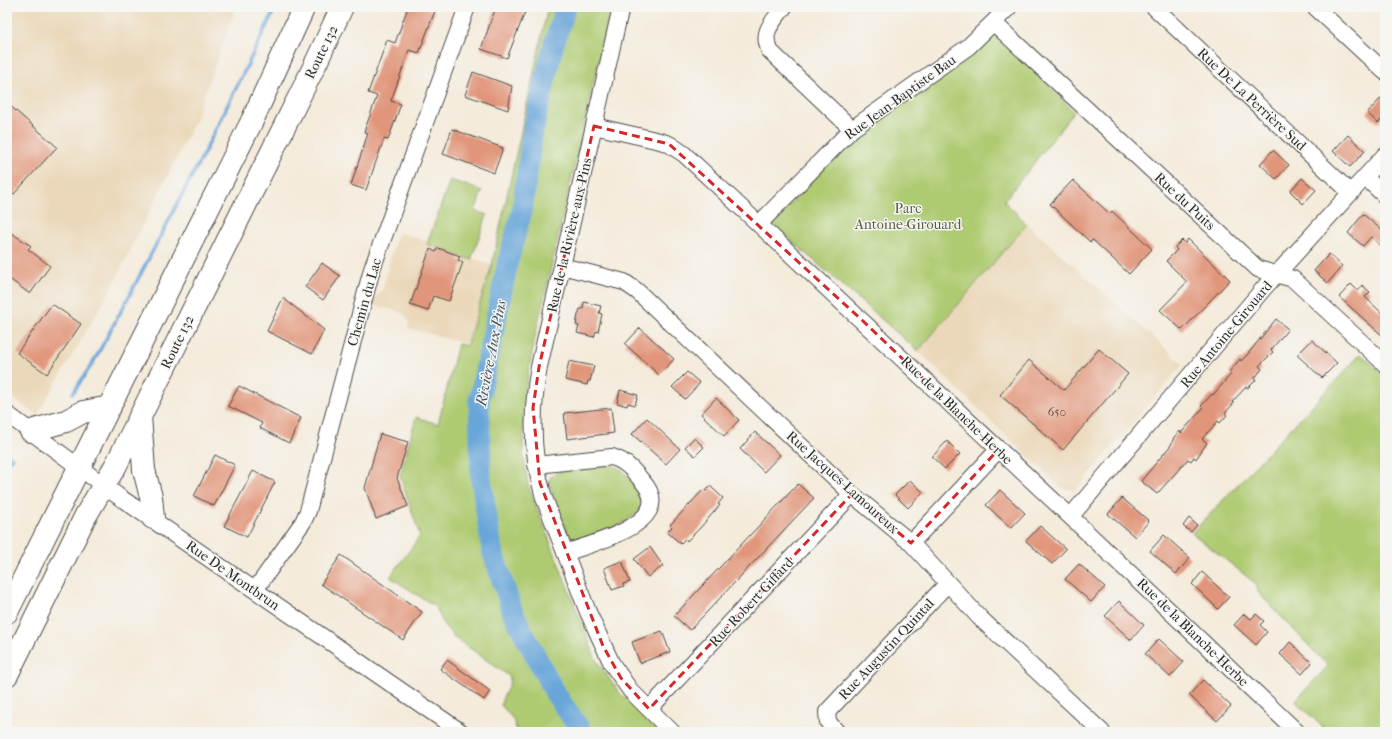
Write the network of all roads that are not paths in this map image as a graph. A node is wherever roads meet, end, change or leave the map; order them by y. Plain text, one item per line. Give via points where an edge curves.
1 (304, 7) edge
2 (342, 7) edge
3 (467, 7) edge
4 (621, 7) edge
5 (784, 7) edge
6 (1009, 7) edge
7 (1154, 7) edge
8 (1315, 7) edge
9 (994, 23) junction
10 (1385, 72) edge
11 (594, 126) junction
12 (852, 129) junction
13 (1385, 155) edge
14 (1365, 177) junction
15 (1350, 192) junction
16 (1385, 196) edge
17 (759, 224) junction
18 (562, 266) junction
19 (1277, 275) junction
20 (1385, 364) edge
21 (110, 407) junction
22 (7, 414) edge
23 (140, 416) junction
24 (31, 431) junction
25 (998, 450) junction
26 (536, 465) junction
27 (79, 467) junction
28 (104, 485) junction
29 (852, 494) junction
30 (1071, 516) junction
31 (153, 518) junction
32 (911, 543) junction
33 (565, 553) junction
34 (948, 583) junction
35 (255, 590) junction
36 (7, 612) edge
37 (7, 675) edge
38 (649, 709) junction
39 (461, 732) edge
40 (672, 732) edge
41 (838, 732) edge
42 (1102, 732) edge
43 (1297, 732) edge

1 - 21 highway via 261,104
2 - 23 highway, Route 132
3 - 35 street, Chemin du Lac via 372,269 308,511
4 - 11 street, Rue de la Rivière-aux-Pins
5 - 12 street via 768,28 766,40 770,51
6 - 9 street, Rue Jean-Baptiste Bau
7 - 15 street, Rue De La Perrière Sud
8 - 10 street
9 - 12 street, Rue Jean-Baptiste Bau via 968,47
9 - 19 street, Rue du Puits via 1258,269
11 - 17 street, Rue de la Blanche-Herbe via 669,144 684,154
11 - 18 street, Rue de la Rivière-aux-Pins
12 - 17 street, Rue Jean-Baptiste Bau
13 - 14 street, Rue Antoine-Girouard
14 - 15 street, Rue Antoine-Girouard
14 - 16 street
15 - 19 street, Rue Antoine-Girouard
17 - 25 street, Rue de la Blanche-Herbe
18 - 26 street, Rue de la Rivière-aux-Pins via 534,395
18 - 29 street, Rue Jacques-Lamoureux via 614,278 631,286
19 - 20 street, Rue du Puits via 1293,279
19 - 30 street, Rue Antoine-Girouard
21 - 24 highway via 83,412 66,421
21 - 27 highway
22 - 24 street, Rue De Montbrun
23 - 28 highway, Route 132
23 - 31 highway via 144,470
24 - 27 street, Rue De Montbrun
25 - 30 street, Rue de la Blanche-Herbe
25 - 32 street
26 - 33 street, Rue de la Rivière-aux-Pins via 544,498
26 - 33 street via 612,457 628,465 648,488 651,507 646,517 636,525
27 - 28 street, Rue De Montbrun
27 - 36 highway
28 - 31 street, Rue De Montbrun
28 - 37 highway, Route 132
29 - 32 street, Rue Jacques-Lamoureux
29 - 38 street, Rue Robert-Giffard
30 - 43 street, Rue de la Blanche-Herbe
31 - 35 street, Rue De Montbrun
32 - 34 street, Rue Jacques-Lamoureux
33 - 38 street, Rue de la Rivière-aux-Pins via 612,664 630,690
34 - 41 street, Rue Augustin-Quintal via 827,712 828,722
34 - 42 street, Rue Jacques-Lamoureux via 980,618
35 - 39 street, Rue De Montbrun
38 - 40 street, Rue de la Rivière-aux-Pins

